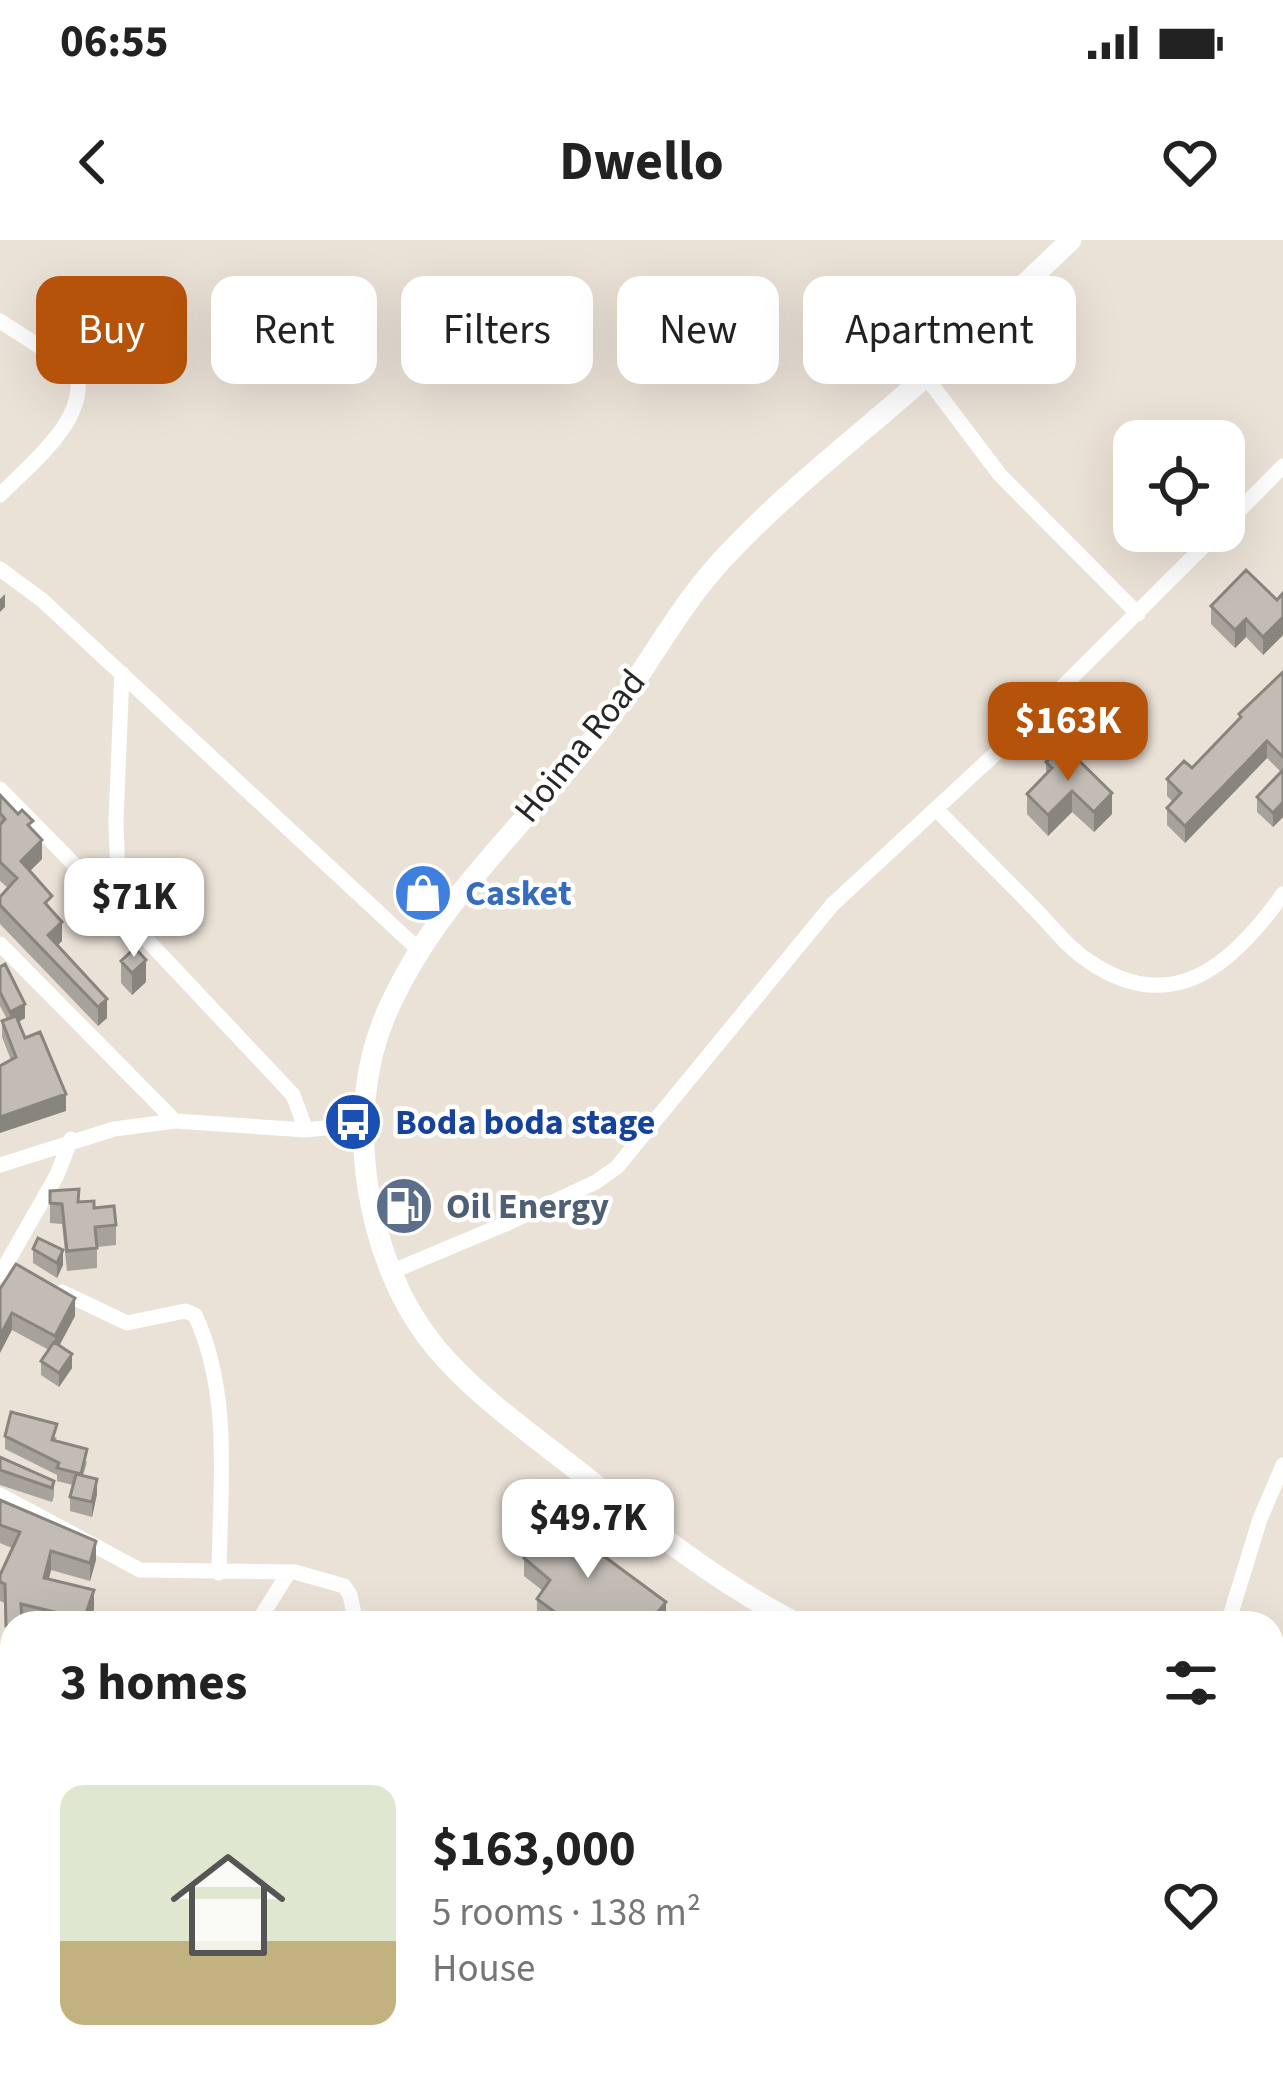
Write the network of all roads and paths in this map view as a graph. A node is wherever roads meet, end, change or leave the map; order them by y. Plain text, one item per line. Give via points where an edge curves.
1 (1071, 240) edge
2 (1033, 276) edge
3 (0, 321) edge
4 (918, 384) edge
5 (931, 384) edge
6 (1283, 466) edge
7 (0, 495) edge
8 (1245, 505) edge
9 (1199, 552) edge
10 (0, 569) edge
11 (1138, 614) junction
12 (122, 673) junction
13 (0, 789) edge
14 (937, 810) junction
15 (1283, 894) edge
16 (119, 910) junction
17 (0, 944) edge
18 (420, 951) junction
19 (175, 1121) junction
20 (362, 1124) junction
21 (306, 1130) junction
22 (71, 1139) junction
23 (0, 1165) edge
24 (4, 1268) edge
25 (391, 1272) junction
26 (26, 1273) edge
27 (45, 1283) edge
28 (1283, 1465) edge
29 (0, 1495) edge
30 (290, 1572) junction
31 (219, 1574) junction
32 (264, 1611) edge
33 (353, 1611) edge
34 (774, 1611) edge
35 (1232, 1611) edge

1 - 2 main road, Hoima Road
3 - 7 street via 76,370 80,391 59,431
4 - 18 main road, Hoima Road via 721,561 598,732
5 - 11 street via 1000,475
6 - 8 street
9 - 11 street
10 - 12 street
11 - 14 street
12 - 16 street
12 - 18 street
13 - 16 street
14 - 15 street via 1085,959 1135,986 1175,987 1208,971
14 - 25 street via 800,940 617,1167
16 - 21 street via 292,1095
17 - 19 street
18 - 20 main road, Hoima Road via 384,1018
19 - 21 street
19 - 22 street
20 - 21 street
20 - 25 main road, Hoima Road via 366,1182
22 - 23 street
22 - 24 street
24 - 26 street
25 - 34 main road, Hoima Road via 432,1343 477,1390 623,1508
27 - 31 street via 128,1323 195,1315 222,1439
28 - 35 street
29 - 31 street via 135,1568
30 - 31 street
30 - 32 street
30 - 33 street via 344,1586

